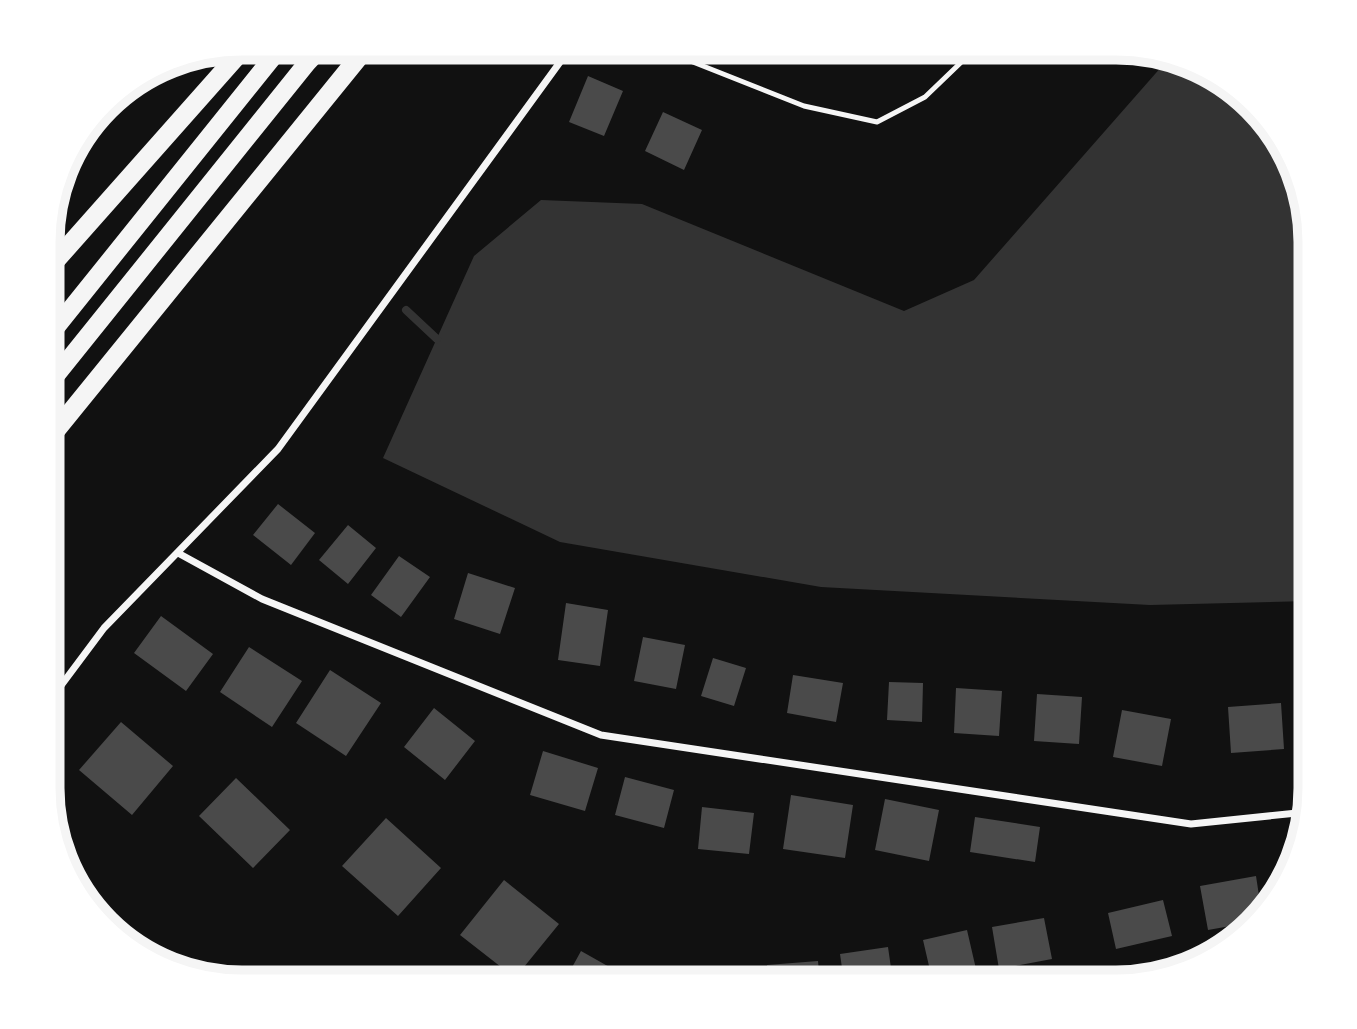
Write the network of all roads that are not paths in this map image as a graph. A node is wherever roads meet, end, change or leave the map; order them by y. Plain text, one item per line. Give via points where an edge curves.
1 (233, 60) edge
2 (271, 60) edge
3 (310, 60) edge
4 (356, 60) edge
5 (562, 60) edge
6 (688, 60) edge
7 (963, 60) edge
8 (60, 256) edge
9 (60, 322) edge
10 (60, 370) edge
11 (60, 425) edge
12 (178, 553) junction
13 (60, 688) edge
14 (1295, 813) edge

1 - 8 highway
2 - 9 main road
3 - 10 main road
4 - 11 highway
5 - 12 street via 278,449
6 - 7 lane via 804,106 877,122 925,97
12 - 13 street via 104,628
12 - 14 street via 262,599 601,735 1191,824

